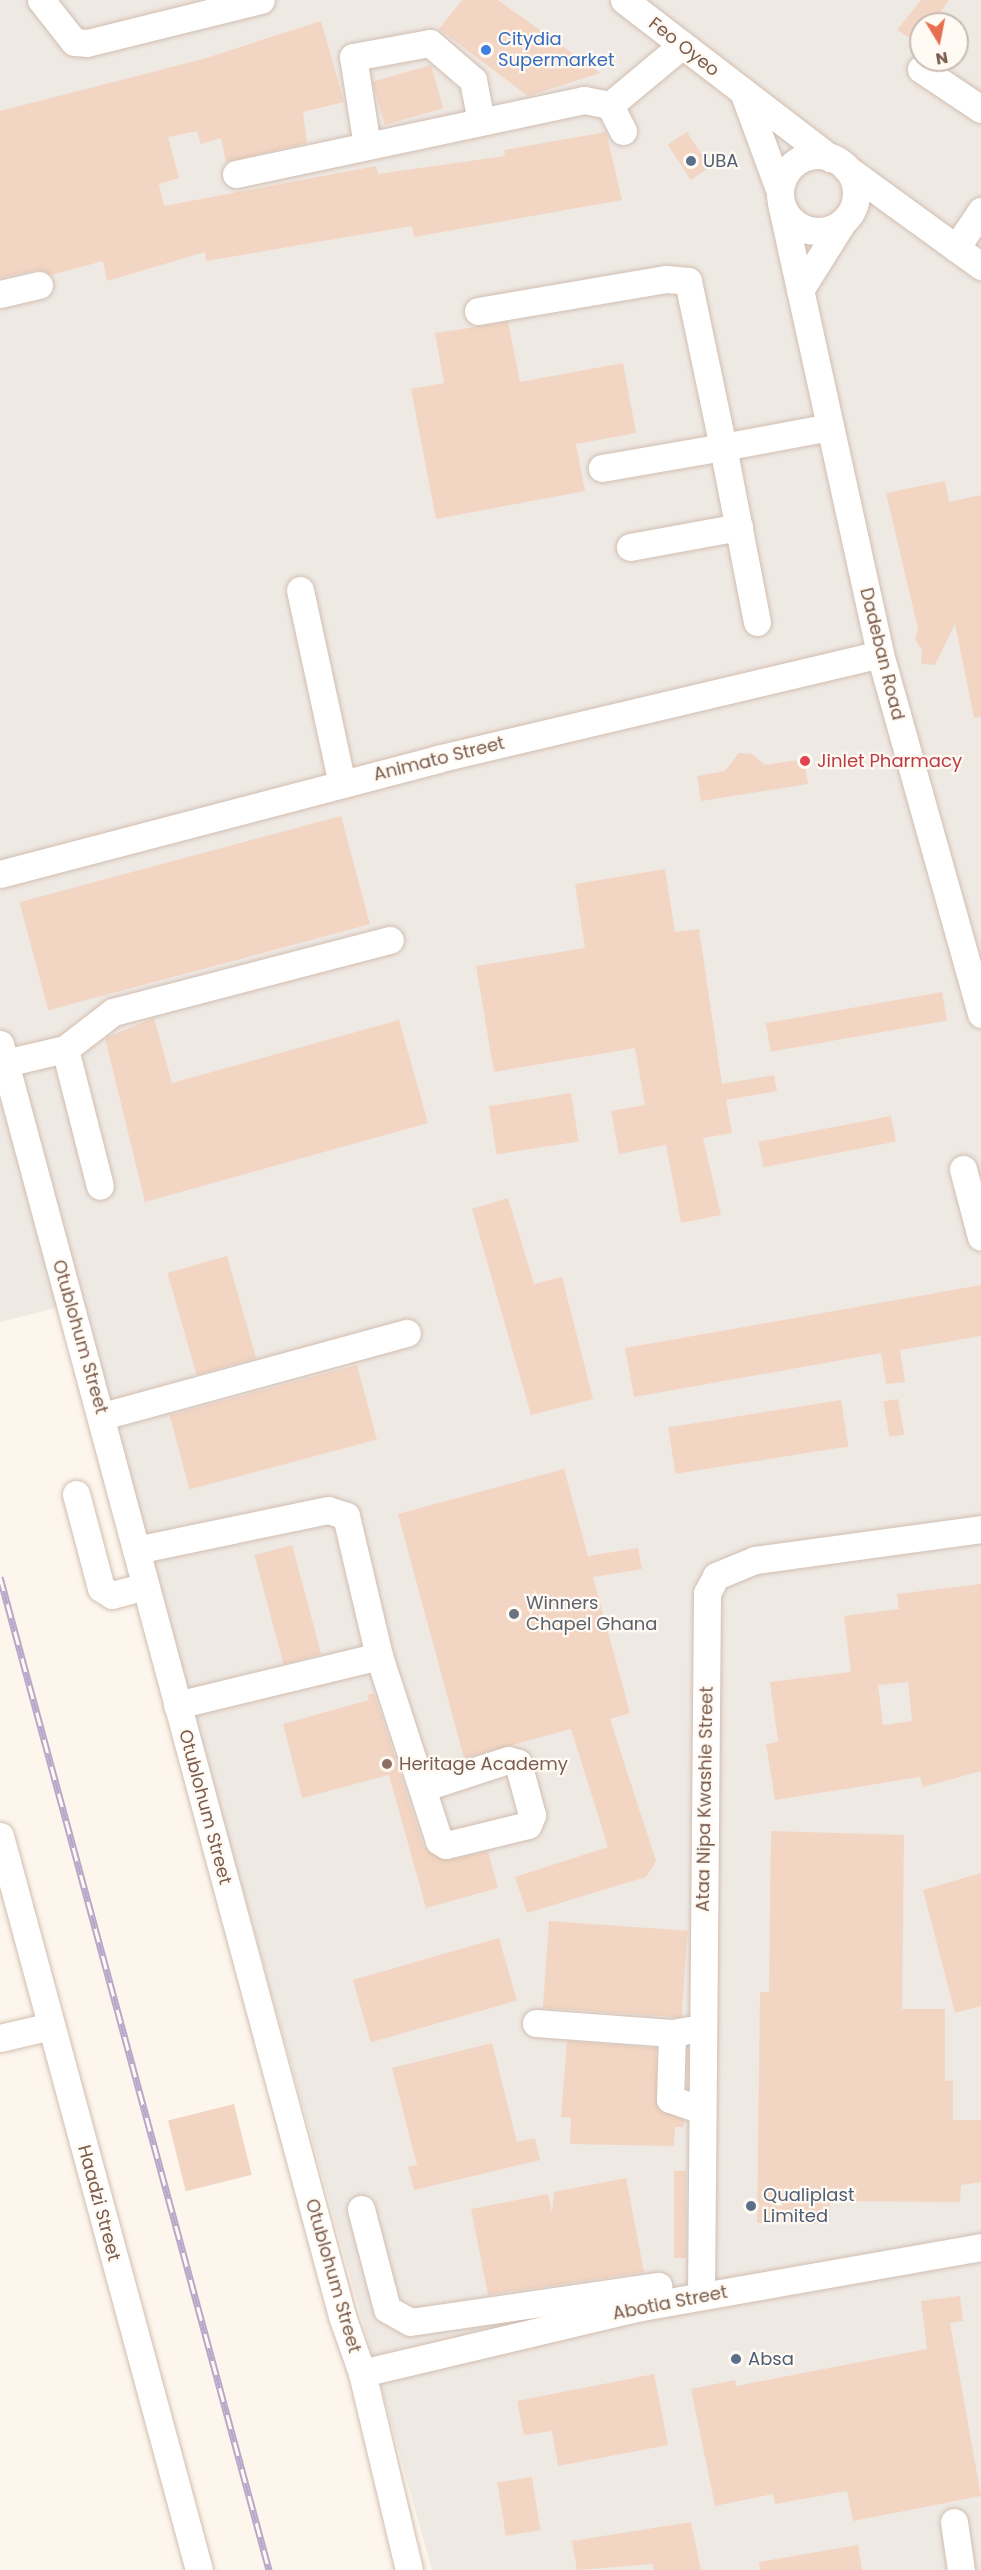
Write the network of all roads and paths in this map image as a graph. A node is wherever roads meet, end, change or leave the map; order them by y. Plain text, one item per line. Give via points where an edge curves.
1 (41, 0) edge
2 (261, 0) edge
3 (624, 0) edge
4 (682, 45) junction
5 (926, 72) edge
6 (744, 93) junction
7 (610, 105) junction
8 (981, 109) edge
9 (481, 121) junction
10 (623, 131) dead end
11 (367, 146) junction
12 (838, 163) junction
13 (236, 174) dead end
14 (780, 198) junction
15 (981, 211) edge
16 (908, 214) junction
17 (846, 218) junction
18 (956, 248) junction
19 (981, 266) edge
20 (39, 285) dead end
21 (800, 290) junction
22 (0, 294) edge
23 (478, 311) dead end
24 (830, 427) junction
25 (723, 447) junction
26 (602, 468) dead end
27 (739, 527) junction
28 (630, 547) dead end
29 (300, 590) dead end
30 (757, 622) dead end
31 (880, 654) junction
32 (342, 784) junction
33 (0, 874) edge
34 (390, 940) dead end
35 (981, 1014) edge
36 (65, 1049) junction
37 (3, 1053) edge
38 (963, 1169) dead end
39 (100, 1186) dead end
40 (981, 1237) edge
41 (407, 1333) dead end
42 (103, 1416) junction
43 (76, 1494) dead end
44 (981, 1529) edge
45 (136, 1550) junction
46 (145, 1586) junction
47 (379, 1656) junction
48 (177, 1705) junction
49 (422, 1788) dead end
50 (0, 1836) edge
51 (536, 2023) dead end
52 (51, 2026) junction
53 (703, 2028) junction
54 (672, 2033) junction
55 (0, 2038) edge
56 (702, 2110) junction
57 (361, 2209) dead end
58 (981, 2247) edge
59 (701, 2288) junction
60 (362, 2373) junction
61 (954, 2522) dead end
62 (199, 2570) edge
63 (409, 2570) edge
64 (961, 2570) edge

1 - 2 street via 74,42 87,43
3 - 4 street, Feo Oyeo
4 - 6 street, Feo Oyeo
4 - 7 street
5 - 8 street
6 - 12 street, Feo Oyeo
6 - 14 street
7 - 9 street via 584,100
7 - 10 street
9 - 11 street
9 - 11 street via 473,80 430,43 352,57
11 - 13 street
12 - 14 street via 813,156 794,164
12 - 16 street, Feo Oyeo
12 - 17 street via 856,194
14 - 17 street via 792,221 812,231
14 - 21 street, Dadeban Road
15 - 18 street
16 - 17 street, Feo Oyeo via 882,208
16 - 18 street, Feo Oyeo
17 - 21 street
18 - 19 street, Feo Oyeo
20 - 22 street
21 - 24 street, Dadeban Road
23 - 25 street via 666,279 688,282
24 - 25 street
24 - 31 street, Dadeban Road
25 - 26 street
25 - 27 street
27 - 28 street
27 - 30 street
29 - 32 street
31 - 32 street, Animato Street
31 - 35 street, Dadeban Road
32 - 33 street, Animato Street
34 - 36 street via 113,1012
36 - 37 street
36 - 39 street
37 - 42 street, Otublohum Street
38 - 40 street
41 - 42 street
42 - 45 street, Otublohum Street
43 - 46 street via 101,1588 112,1595
44 - 53 street, Ataa Nipa Kwashie Street via 755,1560 716,1576 707,1593
45 - 46 street, Otublohum Street
45 - 47 street via 338,1511 346,1516
46 - 48 street, Otublohum Street
47 - 48 street
47 - 49 street
48 - 60 street, Otublohum Street
50 - 52 street, Haadzi Street
51 - 54 street
52 - 55 street
52 - 62 street, Haadzi Street
53 - 54 street
53 - 56 street, Ataa Nipa Kwashie Street
54 - 56 street via 670,2099
56 - 59 street, Ataa Nipa Kwashie Street
57 - 59 street via 387,2309 410,2322
58 - 59 street, Abotia Street
59 - 60 street, Abotia Street
60 - 63 street, Otublohum Street
61 - 64 street

